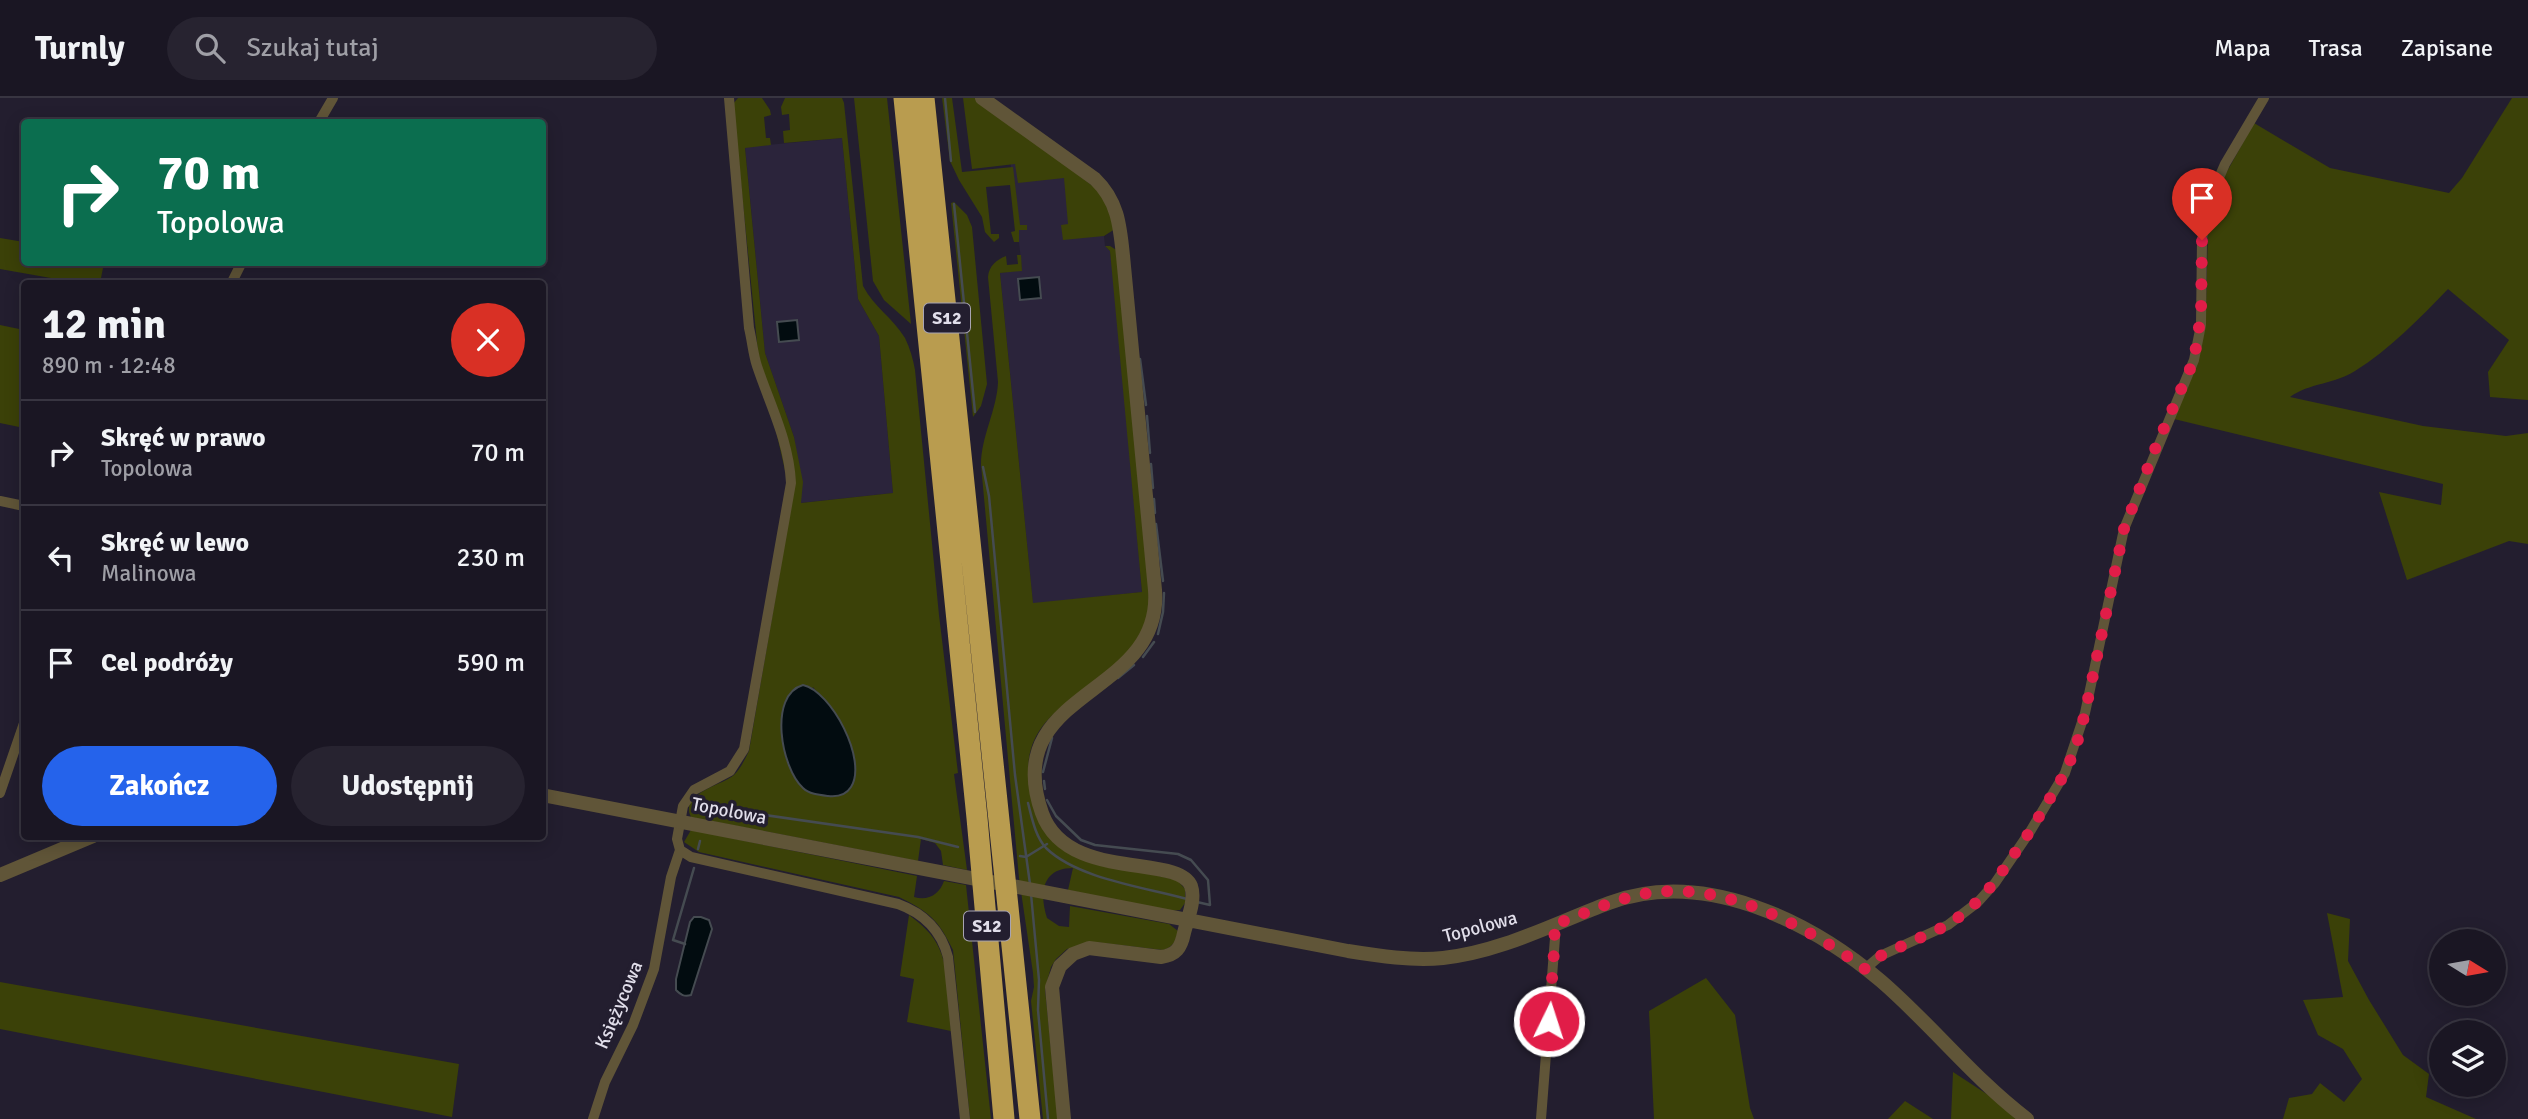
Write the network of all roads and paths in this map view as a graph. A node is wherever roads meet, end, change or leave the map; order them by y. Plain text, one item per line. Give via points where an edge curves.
1 (333, 98) edge
2 (729, 98) edge
3 (904, 98) edge
4 (924, 98) edge
5 (982, 98) edge
6 (2264, 98) edge
7 (321, 119) edge
8 (0, 501) edge
9 (21, 505) edge
10 (21, 732) edge
11 (0, 793) edge
12 (546, 795) edge
13 (680, 821) junction
14 (83, 840) edge
15 (680, 850) junction
16 (0, 875) edge
17 (1187, 919) junction
18 (1553, 925) junction
19 (1865, 969) junction
20 (593, 1119) edge
21 (965, 1119) edge
22 (1004, 1119) edge
23 (1030, 1119) edge
24 (1064, 1119) edge
25 (1541, 1119) edge
26 (2027, 1119) edge

1 - 7 street
2 - 13 street via 749,328 756,363 785,443 791,483 744,748 730,771 689,796
3 - 22 highway, S12
4 - 23 highway, S12
5 - 17 street via 1095,178 1117,211 1155,590 1154,620 1141,646 1047,730 1035,768 1038,799 1052,831 1078,853 1186,879 1192,893
6 - 19 street via 2208,203 2194,360 2124,529 2085,713 2065,773 2031,830 1972,907 1948,925 1880,956
8 - 9 street
10 - 11 street
12 - 13 street, Topolowa
13 - 15 street, Księżycowa
13 - 17 street, Topolowa
14 - 16 street
15 - 20 street, Księżycowa via 650,983
15 - 21 street via 702,860 888,901 925,918 948,957
17 - 18 street, Topolowa via 1362,953 1426,959 1480,951
17 - 24 street via 1181,946 1170,955 1089,948 1060,966 1052,987
18 - 19 street, Topolowa via 1628,897 1693,892 1775,915 1832,945
18 - 25 street
19 - 26 street, Topolowa

